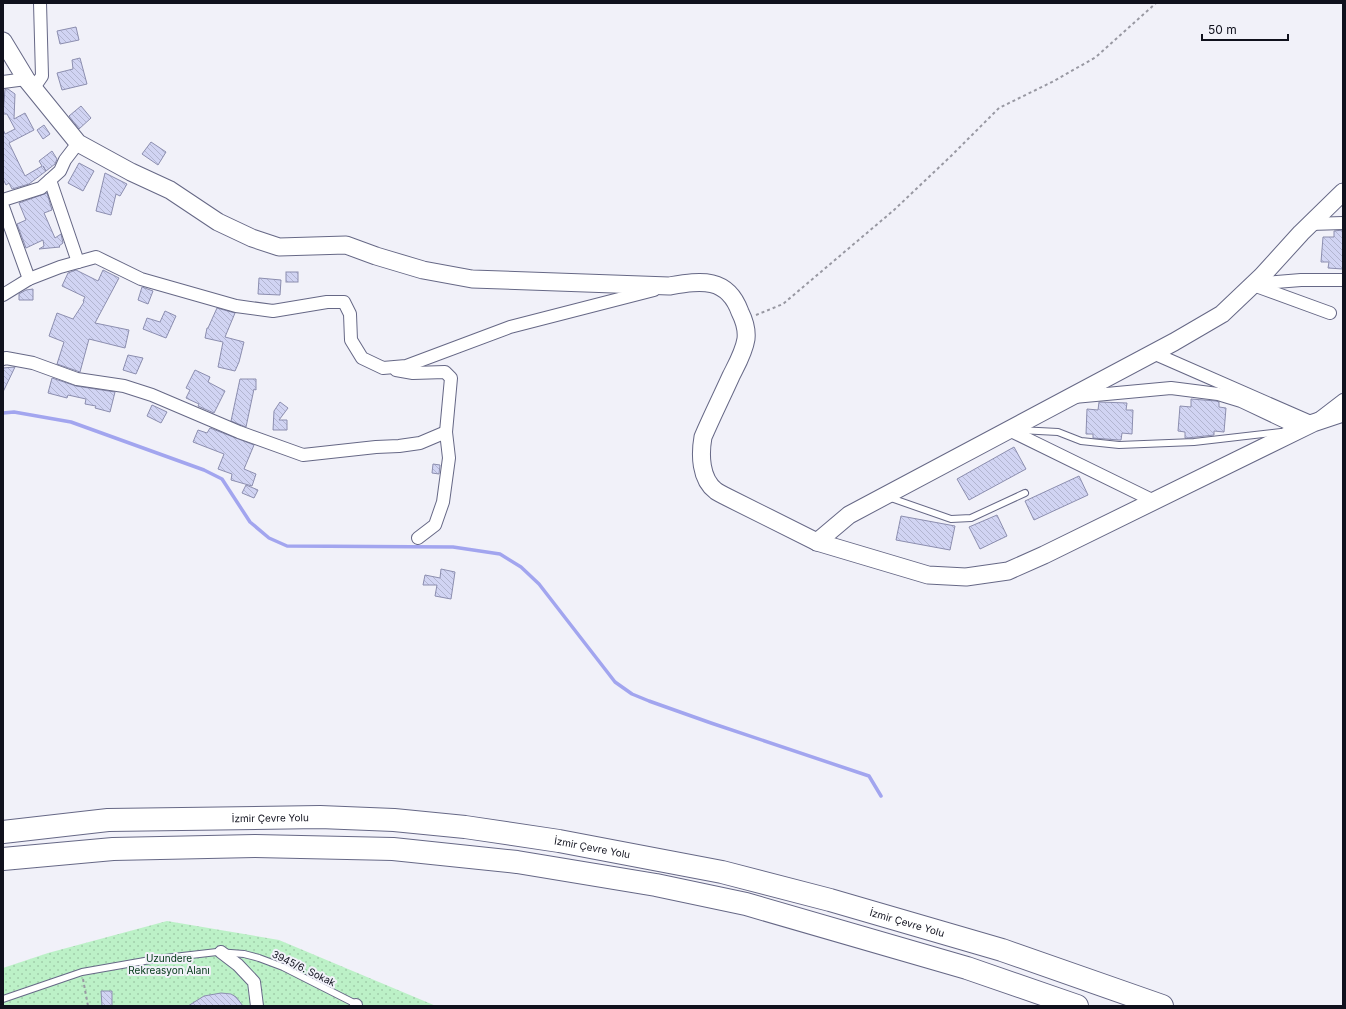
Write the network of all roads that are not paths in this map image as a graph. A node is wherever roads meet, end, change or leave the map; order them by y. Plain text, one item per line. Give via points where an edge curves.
1 (40, 3) edge
2 (3, 41) edge
3 (3, 82) edge
4 (30, 84) junction
5 (78, 143) junction
6 (50, 180) junction
7 (1343, 192) edge
8 (3, 200) edge
9 (3, 207) edge
10 (1343, 223) edge
11 (1310, 224) junction
12 (78, 262) junction
13 (28, 279) junction
14 (1343, 280) edge
15 (1253, 284) junction
16 (669, 286) junction
17 (3, 295) edge
18 (1330, 313) dead end
19 (1153, 353) junction
20 (3, 359) edge
21 (383, 368) junction
22 (1070, 397) junction
23 (1343, 400) edge
24 (1343, 413) edge
25 (1307, 426) junction
26 (1009, 430) junction
27 (446, 432) junction
28 (1025, 493) dead end
29 (884, 496) junction
30 (1154, 501) junction
31 (418, 538) dead end
32 (817, 542) junction
33 (3, 832) edge
34 (3, 859) edge
35 (221, 952) junction
36 (3, 999) edge
37 (257, 1006) edge
38 (358, 1006) edge
39 (1077, 1006) edge
40 (1162, 1006) edge

1 - 4 street via 42,76
2 - 4 street
3 - 4 street
4 - 5 street
5 - 6 street via 60,171
5 - 16 street via 170,190 218,222 279,247 346,245 423,270 472,279
6 - 8 street via 41,188
6 - 12 street
7 - 11 street
9 - 13 street
10 - 11 street
11 - 15 street
12 - 13 street
12 - 21 street via 96,257 141,279 236,306 273,311 327,302 344,302 350,314 351,340 362,358
13 - 17 street
14 - 15 street
15 - 18 street
15 - 19 street via 1222,314
16 - 21 street via 510,327 406,366
16 - 32 street via 698,282 721,286 734,299 744,320 744,348 703,437 701,448 704,470 709,482 715,490
19 - 22 street
19 - 25 street
20 - 27 street via 33,364 77,379 124,386 303,455 420,443
21 - 27 street via 413,373 445,372 451,378
22 - 25 street via 1083,398 1171,388 1218,394
22 - 26 street
23 - 25 street
24 - 25 street
25 - 26 lane via 1194,442 1119,445 1081,441 1058,432
25 - 30 street
26 - 29 street
26 - 30 street
27 - 31 street via 449,458 443,502 434,525
28 - 29 lane via 971,518 963,519 950,519
29 - 32 street via 849,515
30 - 32 street via 1008,571 966,577 928,575
33 - 40 highway, İzmir Çevre Yolu via 108,820 320,817 394,820 465,827 559,841 722,872 830,900 1002,950
34 - 39 highway via 113,849 255,846 393,849 517,862 656,885 746,904 967,968
35 - 36 lane, 3945/6. Sokak via 156,959 82,972
35 - 37 street via 254,982
35 - 38 lane, 3945/6. Sokak via 244,954 283,967

